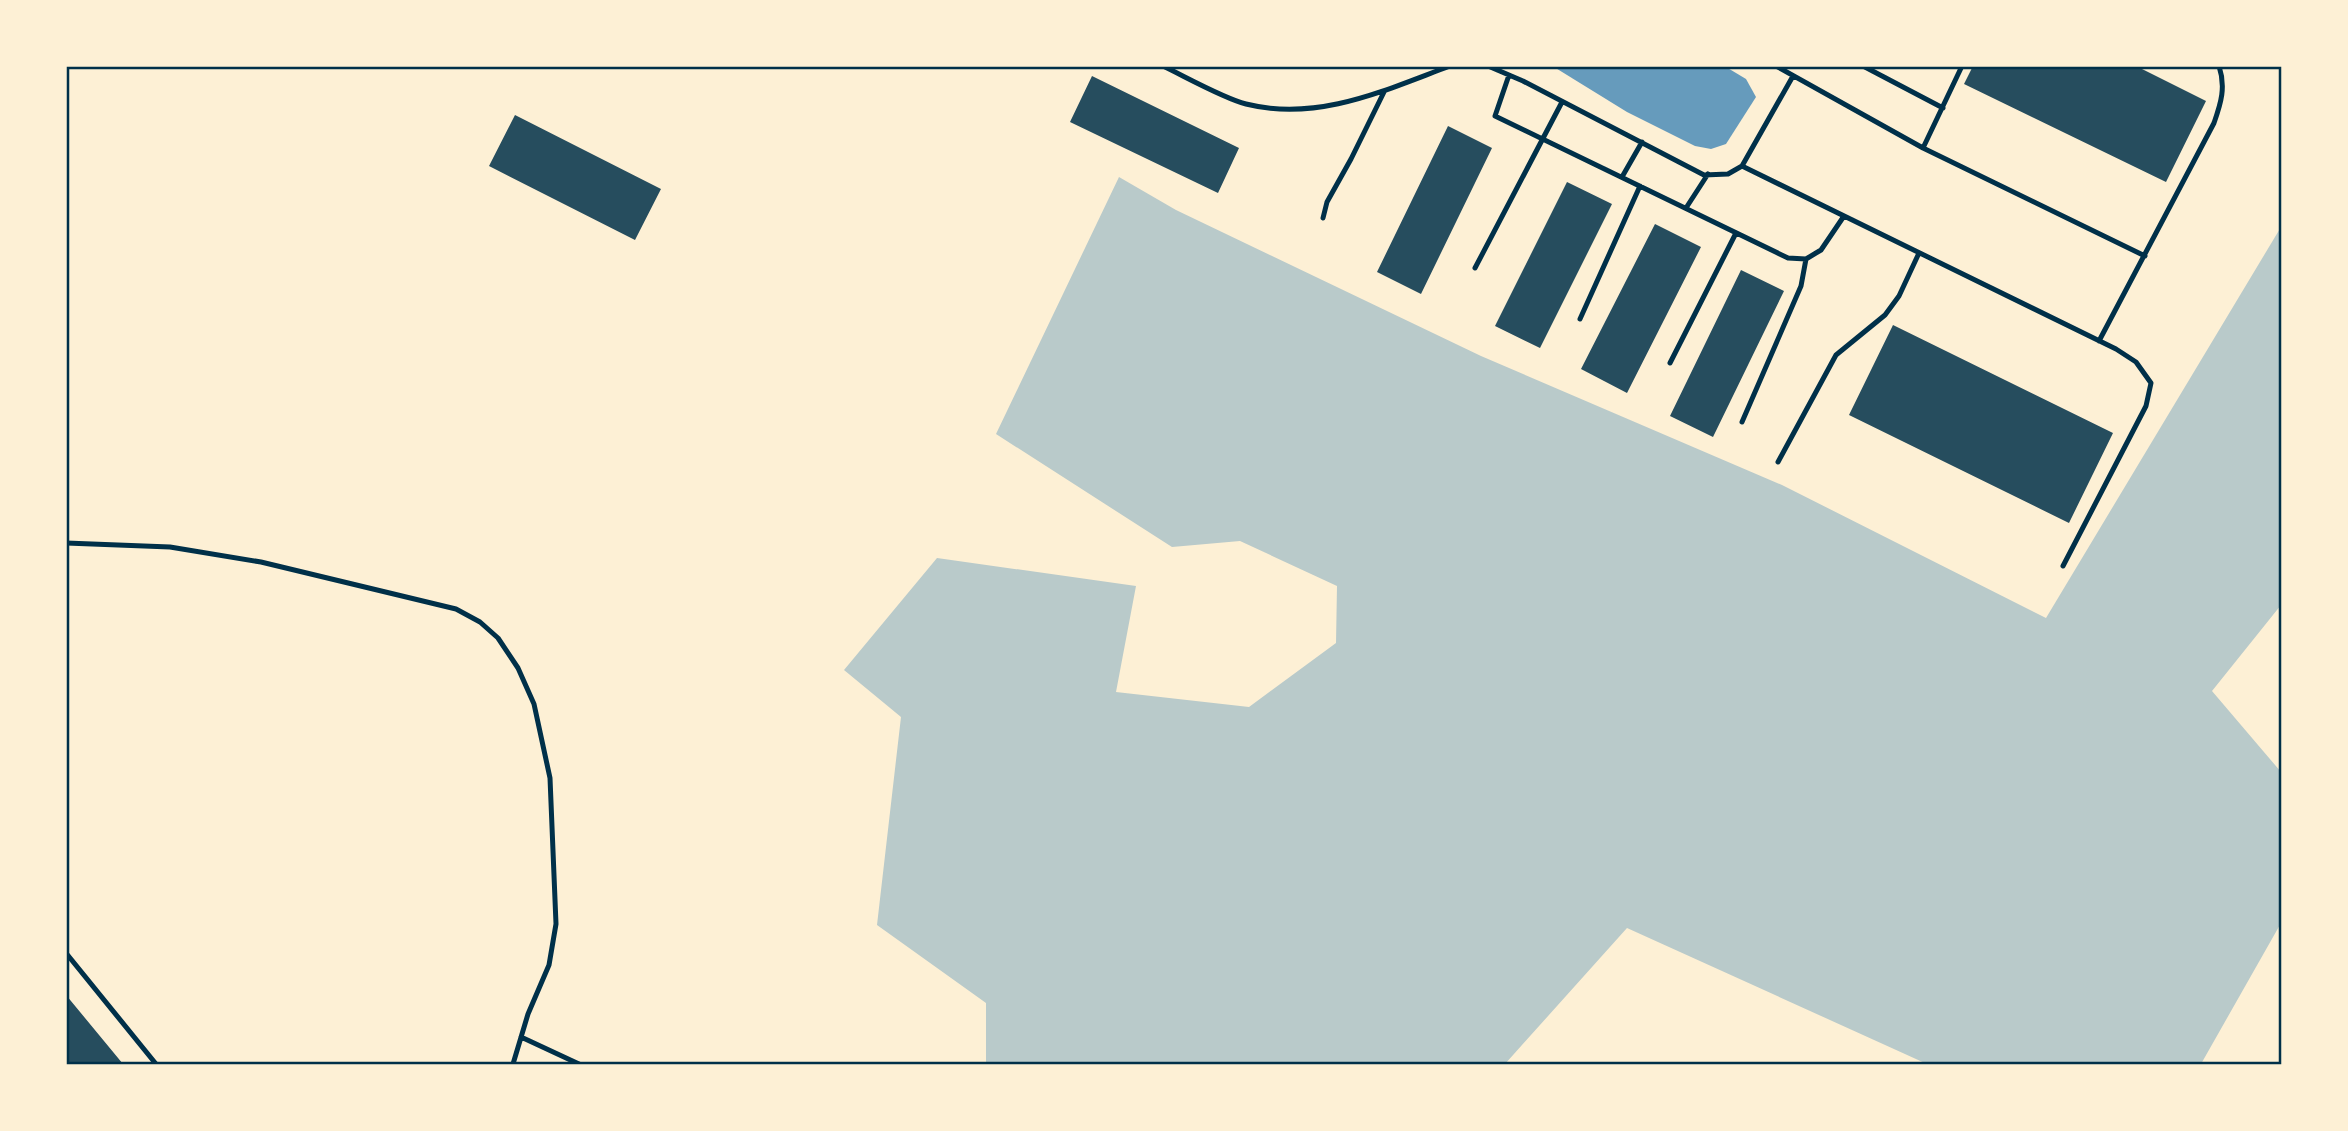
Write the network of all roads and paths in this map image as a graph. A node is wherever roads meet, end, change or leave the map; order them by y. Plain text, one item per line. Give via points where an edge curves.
1 (1163, 66) edge
2 (1182, 66) edge
3 (1450, 66) edge
4 (1488, 66) edge
5 (1776, 66) edge
6 (1863, 66) edge
7 (1962, 66) edge
8 (2219, 66) edge
9 (1436, 69) edge
10 (1179, 74) junction
11 (1509, 75) junction
12 (1793, 76) junction
13 (1384, 92) junction
14 (1562, 102) junction
15 (1943, 108) junction
16 (1542, 139) junction
17 (1642, 142) junction
18 (1923, 148) junction
19 (1742, 166) junction
20 (1708, 174) junction
21 (1622, 177) junction
22 (1640, 186) junction
23 (1686, 208) junction
24 (1844, 216) junction
25 (1323, 218) dead end
26 (1736, 233) junction
27 (1919, 253) junction
28 (2145, 256) junction
29 (1806, 259) junction
30 (1475, 268) dead end
31 (1580, 319) dead end
32 (2099, 341) junction
33 (1670, 363) dead end
34 (1742, 422) dead end
35 (1778, 462) dead end
36 (66, 543) edge
37 (2063, 566) dead end
38 (66, 953) edge
39 (521, 1037) junction
40 (156, 1065) edge
41 (513, 1065) edge
42 (579, 1065) edge

1 - 10 lane
2 - 10 lane
3 - 9 lane
4 - 11 lane
5 - 12 lane
6 - 15 lane
7 - 15 lane
8 - 28 lane via 2223,100
9 - 13 lane
10 - 13 lane via 1245,104 1281,109 1361,100
11 - 14 lane
11 - 16 lane via 1494,116
12 - 18 lane
12 - 19 lane
13 - 25 lane
14 - 16 lane
14 - 17 lane
15 - 18 lane
16 - 21 lane
16 - 30 lane
17 - 20 lane
17 - 21 lane
18 - 28 lane
19 - 20 lane via 1728,174
19 - 24 lane
20 - 23 lane
21 - 22 lane
22 - 23 lane
22 - 31 lane
23 - 26 lane
24 - 27 lane
24 - 29 lane via 1821,250
26 - 29 lane via 1788,258
26 - 33 lane
27 - 32 lane
27 - 35 lane via 1885,315 1836,355
28 - 32 lane
29 - 34 lane via 1801,286
32 - 37 lane via 2136,362 2151,383 2146,406
36 - 39 lane via 170,547 261,562 456,609 481,622 498,638 534,704 550,778 556,924 548,965
38 - 40 lane
39 - 41 lane
39 - 42 lane

